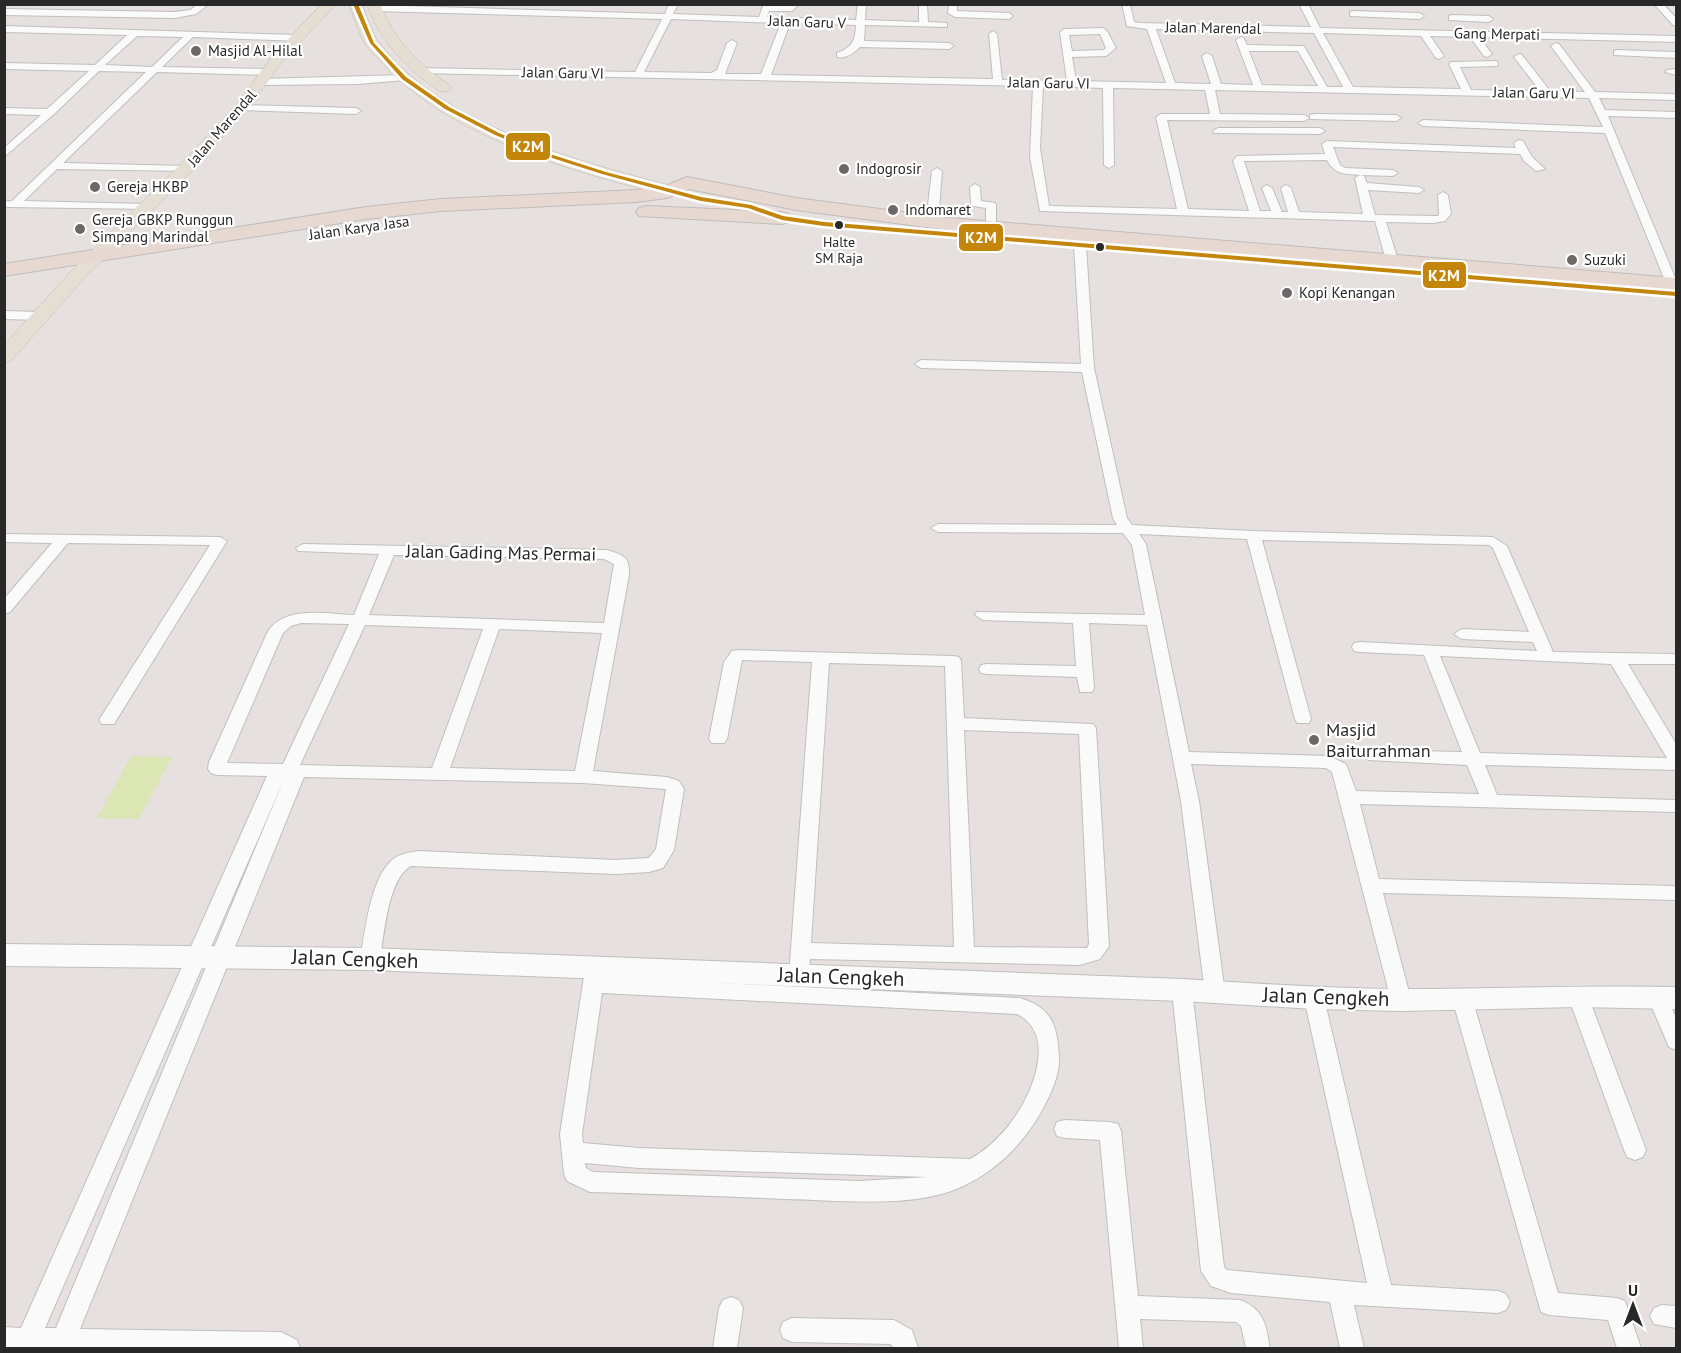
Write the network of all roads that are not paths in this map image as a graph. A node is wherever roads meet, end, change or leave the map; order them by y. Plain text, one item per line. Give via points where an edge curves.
1 (19, 4) edge
2 (100, 4) edge
3 (205, 4) edge
4 (674, 4) edge
5 (795, 4) edge
6 (862, 4) edge
7 (923, 4) edge
8 (953, 4) edge
9 (1011, 4) edge
10 (1126, 4) edge
11 (1303, 4) edge
12 (1658, 4) edge
13 (374, 6) edge
14 (486, 8) edge
15 (539, 9) edge
16 (7, 12) edge
17 (344, 12) edge
18 (95, 14) junction
19 (121, 15) junction
20 (1009, 16) junction
21 (1420, 16) dead end
22 (670, 17) junction
23 (1489, 19) dead end
24 (762, 20) junction
25 (786, 21) junction
26 (1677, 23) edge
27 (860, 24) junction
28 (924, 25) junction
29 (944, 25) dead end
30 (1010, 27) dead end
31 (1151, 27) junction
32 (5, 29) edge
33 (1238, 31) dead end
34 (103, 32) junction
35 (136, 32) junction
36 (1424, 33) junction
37 (1461, 33) junction
38 (1472, 33) junction
39 (993, 34) dead end
40 (1319, 34) junction
41 (190, 35) junction
42 (1360, 35) junction
43 (299, 38) junction
44 (1677, 39) edge
45 (732, 43) dead end
46 (858, 43) junction
47 (949, 46) dead end
48 (1556, 46) dead end
49 (1243, 48) junction
50 (1617, 53) dead end
51 (1069, 54) junction
52 (1487, 54) dead end
53 (840, 55) dead end
54 (1677, 55) edge
55 (1207, 56) dead end
56 (1439, 56) dead end
57 (1519, 57) dead end
58 (1495, 64) dead end
59 (4, 66) edge
60 (97, 69) junction
61 (152, 69) junction
62 (421, 70) junction
63 (638, 75) junction
64 (713, 76) junction
65 (265, 77) junction
66 (765, 77) junction
67 (403, 78) junction
68 (998, 82) junction
69 (1038, 83) junction
70 (1072, 84) junction
71 (1108, 84) junction
72 (1171, 85) junction
73 (1213, 86) junction
74 (1258, 87) junction
75 (1324, 89) junction
76 (1349, 89) junction
77 (1467, 92) junction
78 (1546, 94) junction
79 (1592, 95) junction
80 (1677, 96) edge
81 (1308, 106) junction
82 (241, 108) junction
83 (4, 111) edge
84 (356, 111) dead end
85 (51, 112) junction
86 (1602, 113) junction
87 (1677, 115) edge
88 (1396, 118) dead end
89 (1216, 119) junction
90 (1423, 123) dead end
91 (1511, 126) junction
92 (1610, 130) junction
93 (1218, 131) dead end
94 (1320, 131) junction
95 (1327, 144) junction
96 (1523, 151) junction
97 (4, 154) edge
98 (1332, 157) junction
99 (1109, 165) dead end
100 (55, 166) junction
101 (185, 169) junction
102 (1540, 170) dead end
103 (937, 171) dead end
104 (1359, 172) junction
105 (1393, 172) dead end
106 (610, 175) junction
107 (1362, 186) junction
108 (975, 187) dead end
109 (1267, 188) dead end
110 (1286, 188) dead end
111 (692, 190) junction
112 (1419, 190) dead end
113 (1443, 195) dead end
114 (584, 198) junction
115 (10, 204) edge
116 (147, 207) junction
117 (646, 212) junction
118 (1183, 212) junction
119 (1256, 215) junction
120 (1278, 216) junction
121 (1295, 217) junction
122 (782, 218) junction
123 (1375, 219) junction
124 (932, 222) junction
125 (992, 227) junction
126 (1080, 246) junction
127 (97, 256) junction
128 (1392, 260) junction
129 (4, 270) edge
130 (81, 271) junction
131 (4, 282) edge
132 (1675, 287) edge
133 (4, 315) edge
134 (41, 316) junction
135 (4, 357) edge
136 (921, 364) dead end
137 (1088, 368) junction
138 (938, 528) dead end
139 (1127, 529) junction
140 (1253, 535) junction
141 (4, 538) edge
142 (64, 539) junction
143 (303, 548) dead end
144 (388, 551) junction
145 (7, 604) edge
146 (983, 615) dead end
147 (360, 618) junction
148 (1080, 618) junction
149 (1155, 620) junction
150 (493, 623) junction
151 (610, 628) junction
152 (1462, 634) dead end
153 (1538, 637) junction
154 (1360, 647) dead end
155 (1429, 650) junction
156 (1547, 656) junction
157 (821, 657) junction
158 (1617, 658) junction
159 (1677, 659) edge
160 (987, 669) dead end
161 (1303, 719) dead end
162 (108, 720) dead end
163 (956, 724) junction
164 (1671, 737) edge
165 (718, 739) dead end
166 (1374, 756) dead end
167 (1181, 758) junction
168 (1677, 758) edge
169 (1474, 759) junction
170 (1677, 764) edge
171 (288, 772) junction
172 (439, 773) junction
173 (583, 777) junction
174 (1349, 797) junction
175 (1491, 802) junction
176 (1677, 806) edge
177 (1370, 886) junction
178 (1677, 893) edge
179 (964, 954) junction
180 (4, 955) edge
181 (210, 956) junction
182 (370, 959) junction
183 (801, 963) junction
184 (594, 977) junction
185 (672, 979) junction
186 (1182, 990) junction
187 (1215, 993) junction
188 (180, 994) junction
189 (204, 995) junction
190 (1578, 996) junction
191 (1314, 998) junction
192 (1462, 998) junction
193 (1667, 998) edge
194 (1401, 999) junction
195 (1677, 1041) edge
196 (1065, 1129) dead end
197 (1635, 1149) dead end
198 (1340, 1293) junction
199 (1382, 1296) junction
200 (1498, 1302) dead end
201 (1127, 1307) junction
202 (730, 1308) dead end
203 (792, 1330) dead end
204 (4, 1339) edge
205 (31, 1339) junction
206 (66, 1340) junction
207 (288, 1348) edge
208 (725, 1348) edge
209 (906, 1348) edge
210 (1131, 1348) edge
211 (1258, 1348) edge
212 (1352, 1348) edge
213 (1629, 1348) edge

1 - 16 street
2 - 18 street
3 - 19 street via 182,15
4 - 22 street
5 - 24 street via 792,8 766,8
6 - 27 street
7 - 28 street
8 - 20 street via 955,14
9 - 20 street via 1013,14
10 - 31 street, Jalan Marendal via 1130,24
11 - 40 street
12 - 26 street
13 - 14 street, Jalan Garu V
13 - 62 main road via 387,33
14 - 15 street, Jalan Garu V
15 - 22 street, Jalan Garu V
16 - 18 street
17 - 43 main road, Jalan Marendal via 317,18
17 - 67 main road
18 - 19 street
19 - 34 street
20 - 30 street
21 - 42 street via 1353,14
22 - 24 street, Jalan Garu V
22 - 63 street
23 - 37 street via 1451,15
24 - 25 street, Jalan Garu V
25 - 27 street, Jalan Garu V
25 - 66 street
27 - 28 street, Jalan Garu V
27 - 46 street
28 - 29 street, Jalan Garu V
31 - 40 street, Jalan Marendal
31 - 72 street
32 - 34 street
33 - 49 street
34 - 35 street
35 - 41 street
35 - 60 street
36 - 37 street, Gang Merpati
36 - 42 street, Gang Merpati
36 - 56 street
37 - 38 street, Gang Merpati
38 - 44 street, Gang Merpati
38 - 52 street
39 - 68 street
40 - 42 street, Jalan Marendal
40 - 76 street
41 - 43 street
41 - 61 street
43 - 65 main road, Jalan Marendal
45 - 64 street via 721,72
46 - 47 street
46 - 53 street
48 - 79 street
49 - 74 street
49 - 75 street via 1302,48
50 - 54 street
51 - 51 street via 1106,53 1112,48 1104,31 1067,30 1064,33
51 - 70 street
55 - 73 street
57 - 78 street
58 - 77 street via 1454,64
59 - 60 street
60 - 61 street
60 - 85 street
61 - 65 street
61 - 100 street
62 - 63 street, Jalan Garu VI
62 - 111 main road via 480,111 537,137
63 - 64 street, Jalan Garu VI
64 - 66 street, Jalan Garu VI
65 - 67 street via 358,81
65 - 82 main road, Jalan Marendal
66 - 68 street, Jalan Garu VI
67 - 106 main road via 474,123 519,144
68 - 69 street, Jalan Garu VI
69 - 70 street, Jalan Garu VI
69 - 118 street via 1035,140 1044,209
70 - 71 street, Jalan Garu VI
71 - 72 street, Jalan Garu VI
71 - 99 street
72 - 73 street, Jalan Garu VI
73 - 74 street, Jalan Garu VI
73 - 89 street
74 - 81 street, Jalan Garu VI
75 - 76 street, Jalan Garu VI
75 - 81 street, Jalan Garu VI
76 - 77 street, Jalan Garu VI
77 - 78 street, Jalan Garu VI
78 - 79 street, Jalan Garu VI
79 - 80 street, Jalan Garu VI
79 - 86 street
81 - 88 street
81 - 89 street
81 - 94 street
82 - 84 street
82 - 101 main road, Jalan Marendal
83 - 85 street
85 - 97 street
86 - 87 street
86 - 92 street
89 - 118 street via 1161,117
90 - 91 street
91 - 92 street
91 - 96 street
92 - 132 street
93 - 94 street
94 - 95 street
95 - 96 street
95 - 98 street
96 - 102 street
98 - 104 street via 1338,169
98 - 119 street via 1239,159
100 - 101 street
100 - 115 street
101 - 116 main road, Jalan Marendal
103 - 124 street
104 - 105 street
104 - 107 street
106 - 111 main road
106 - 114 highway via 612,184 605,191
107 - 112 street
107 - 123 street
108 - 125 street via 976,204 991,206
109 - 120 street
110 - 121 street
111 - 114 highway, Jalan Karya Jasa
111 - 117 highway, Jalan Karya Jasa via 672,207
111 - 122 highway
111 - 124 highway
113 - 123 street via 1445,214 1440,219
114 - 127 highway, Jalan Karya Jasa via 366,213
115 - 116 street
116 - 127 main road, Jalan Marendal
117 - 122 highway
117 - 130 highway, Jalan Karya Jasa via 430,219
118 - 119 street
119 - 120 street
120 - 121 street
121 - 123 street
122 - 126 highway
123 - 128 street
124 - 125 highway
125 - 128 highway
126 - 132 highway
126 - 137 street
127 - 129 highway, Jalan Karya Jasa
127 - 130 main road, Jalan Marendal
128 - 132 highway
130 - 131 highway, Jalan Karya Jasa
130 - 134 main road, Jalan Marendal
133 - 134 street
134 - 135 main road, Jalan Marendal
136 - 137 street
137 - 139 street via 1120,518
138 - 139 street
139 - 140 street
139 - 149 street via 1139,544
140 - 153 street via 1497,542
140 - 161 street
141 - 142 street
142 - 145 street
142 - 162 street via 220,542
143 - 144 street, Jalan Gading Mas Permai
144 - 147 street
144 - 151 street, Jalan Gading Mas Permai via 618,558 622,562 621,574
146 - 148 street
147 - 150 street
147 - 171 street
147 - 171 street via 291,619 281,624 216,767
148 - 149 street
148 - 160 street via 1085,680
149 - 167 street
150 - 151 street
150 - 172 street
151 - 173 street, Jalan Gading Mas Permai
152 - 153 street
153 - 156 street
154 - 155 street
155 - 156 street
155 - 169 street
156 - 158 street
157 - 163 street via 953,661
157 - 165 street via 735,657
157 - 183 street
158 - 159 street
158 - 164 street
163 - 179 street
163 - 179 street via 1087,728 1099,946 1093,954 1080,957
164 - 168 street
166 - 169 street
167 - 174 street via 1329,762 1340,768
167 - 187 street
169 - 170 street
169 - 175 street
171 - 172 street
171 - 181 street
172 - 173 street
173 - 182 street via 673,785 676,793 666,850 656,863 615,867 420,858 406,861 394,869 387,884
174 - 175 street
174 - 177 street
175 - 176 street
177 - 178 street
177 - 194 street
179 - 183 street
180 - 181 street, Jalan Cengkeh
181 - 182 street, Jalan Cengkeh
181 - 188 street
181 - 189 street
182 - 184 street, Jalan Cengkeh
183 - 185 street, Jalan Cengkeh
183 - 186 street, Jalan Cengkeh
184 - 185 street, Jalan Cengkeh
184 - 185 street via 571,1134 575,1174 598,1184 900,1191 926,1188 953,1180 992,1158 1017,1132 1033,1107 1049,1061 1043,1021 1029,1009 835,998
186 - 187 street, Jalan Cengkeh
186 - 198 street via 1214,1274 1231,1282
187 - 191 street, Jalan Cengkeh
188 - 189 street
188 - 205 street
189 - 206 street
190 - 192 street, Jalan Cengkeh
190 - 193 street, Jalan Cengkeh
190 - 197 street
191 - 194 street, Jalan Cengkeh
191 - 199 street
192 - 194 street, Jalan Cengkeh
192 - 213 street via 1549,1304 1617,1309
193 - 195 street
196 - 201 street via 1110,1131
198 - 199 street
198 - 212 street
199 - 200 street
201 - 210 street
201 - 211 street via 1240,1311 1251,1318
202 - 208 street
203 - 209 street via 894,1332 903,1338
204 - 205 street
205 - 206 street
206 - 207 street via 281,1344

